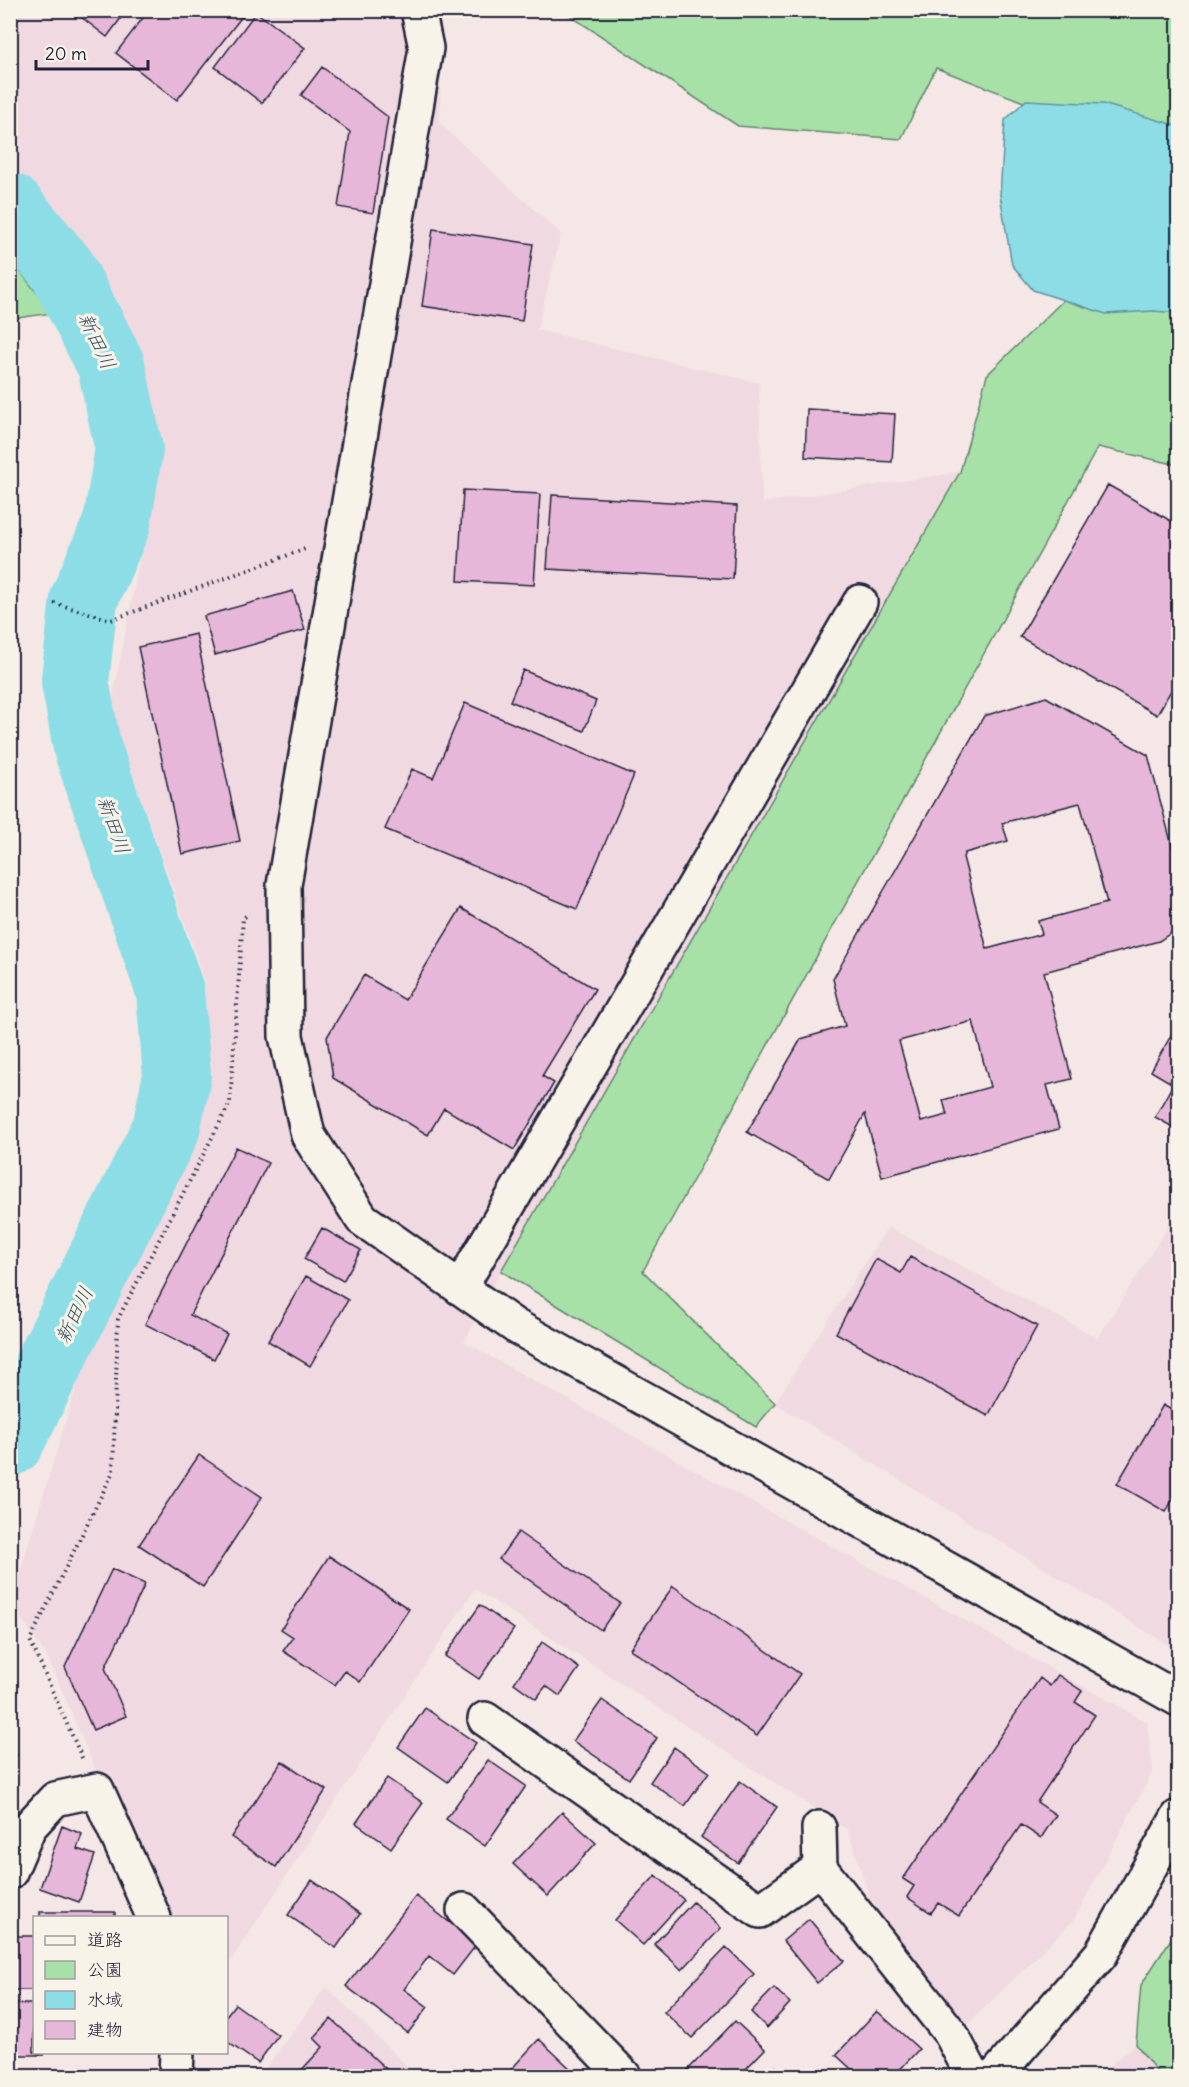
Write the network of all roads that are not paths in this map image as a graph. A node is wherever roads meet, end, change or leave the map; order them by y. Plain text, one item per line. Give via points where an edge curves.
1 (418, 10) edge
2 (860, 602) dead end
3 (460, 1288) junction
4 (1179, 1699) edge
5 (485, 1719) dead end
6 (1179, 1818) edge
7 (819, 1828) dead end
8 (820, 1868) junction
9 (10, 1872) edge
10 (464, 1910) dead end
11 (154, 1916) edge
12 (177, 2054) edge
13 (176, 2076) edge
14 (624, 2076) edge
15 (973, 2076) edge
16 (995, 2076) edge

1 - 3 street via 426,48 284,885 286,1036 308,1135 362,1219
2 - 3 street
3 - 4 street via 515,1326
5 - 8 street via 760,1911
6 - 16 street via 1101,1954
7 - 8 street
8 - 15 street via 951,2034
9 - 11 street via 29,1827 56,1799 97,1790
10 - 14 street
12 - 13 street

